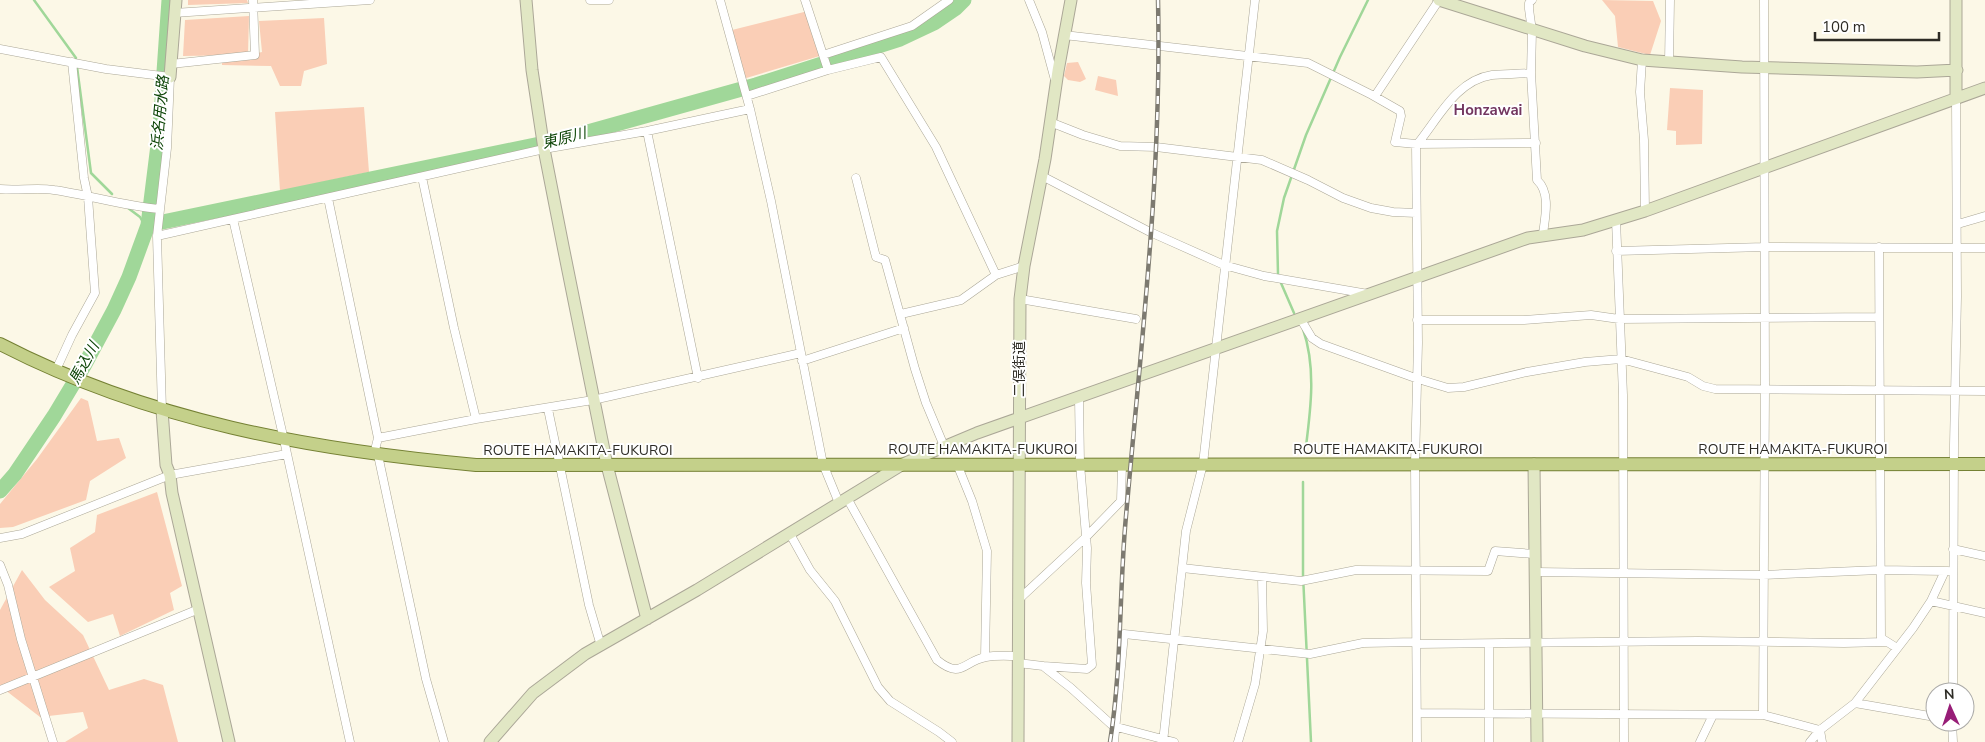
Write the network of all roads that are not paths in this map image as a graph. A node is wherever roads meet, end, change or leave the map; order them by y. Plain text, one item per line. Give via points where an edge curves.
1 (176, 0) edge
2 (358, 0) edge
3 (370, 0) edge
4 (526, 0) edge
5 (590, 0) edge
6 (609, 0) edge
7 (720, 0) edge
8 (806, 0) edge
9 (949, 0) edge
10 (1029, 0) edge
11 (1071, 0) edge
12 (1255, 0) edge
13 (1439, 0) edge
14 (1532, 0) edge
15 (1670, 0) edge
16 (1764, 0) edge
17 (1956, 0) edge
18 (253, 4) edge
19 (174, 13) junction
20 (1532, 31) junction
21 (1064, 36) junction
22 (0, 49) edge
23 (824, 55) junction
24 (1248, 55) junction
25 (1642, 60) junction
26 (72, 62) junction
27 (1669, 63) junction
28 (171, 64) junction
29 (1764, 67) junction
30 (828, 70) junction
31 (1956, 70) junction
32 (1531, 74) junction
33 (167, 77) junction
34 (1056, 82) junction
35 (1985, 88) edge
36 (747, 96) junction
37 (1375, 96) junction
38 (1956, 97) junction
39 (750, 109) junction
40 (1050, 122) junction
41 (647, 131) junction
42 (1418, 143) junction
43 (1536, 143) junction
44 (544, 149) junction
45 (1236, 157) junction
46 (1766, 168) junction
47 (1042, 176) junction
48 (422, 177) junction
49 (856, 178) dead end
50 (0, 188) edge
51 (88, 197) junction
52 (328, 198) junction
53 (157, 209) junction
54 (1645, 211) junction
55 (1416, 213) junction
56 (1985, 216) edge
57 (233, 219) junction
58 (1616, 220) junction
59 (1958, 224) junction
60 (1544, 234) junction
61 (157, 236) junction
62 (1765, 247) junction
63 (1879, 247) junction
64 (1956, 247) junction
65 (1985, 248) edge
66 (1616, 251) junction
67 (1224, 265) junction
68 (1024, 266) junction
69 (996, 275) junction
70 (1418, 277) junction
71 (1368, 294) junction
72 (1020, 299) junction
73 (900, 314) junction
74 (1879, 317) junction
75 (1300, 318) junction
76 (1136, 319) dead end
77 (1619, 319) junction
78 (1765, 319) junction
79 (1417, 320) junction
80 (904, 328) junction
81 (0, 344) edge
82 (1215, 349) junction
83 (801, 357) junction
84 (1621, 359) junction
85 (57, 370) junction
86 (698, 378) junction
87 (1418, 379) junction
88 (1766, 390) junction
89 (1879, 390) junction
90 (1955, 390) junction
91 (1985, 391) edge
92 (1079, 397) junction
93 (593, 400) junction
94 (548, 409) junction
95 (162, 410) junction
96 (1019, 418) junction
97 (476, 419) junction
98 (378, 438) junction
99 (284, 440) junction
100 (944, 446) junction
101 (287, 454) junction
102 (376, 454) junction
103 (1880, 463) junction
104 (823, 464) junction
105 (903, 464) junction
106 (957, 464) junction
107 (1080, 464) junction
108 (1122, 464) junction
109 (1203, 464) junction
110 (1416, 464) junction
111 (1534, 464) junction
112 (1623, 464) junction
113 (1765, 464) junction
114 (1955, 464) junction
115 (1985, 464) edge
116 (607, 465) junction
117 (1019, 465) junction
118 (559, 466) junction
119 (170, 475) junction
120 (843, 500) junction
121 (790, 534) junction
122 (1086, 537) junction
123 (0, 538) edge
124 (1953, 549) junction
125 (1534, 554) junction
126 (1985, 556) edge
127 (0, 564) edge
128 (1182, 568) junction
129 (1880, 570) junction
130 (1416, 571) junction
131 (1949, 571) junction
132 (1536, 572) junction
133 (1623, 572) junction
134 (1763, 575) junction
135 (1262, 577) junction
136 (1018, 600) junction
137 (1931, 601) junction
138 (1957, 606) junction
139 (199, 610) junction
140 (1985, 613) edge
141 (647, 619) junction
142 (1174, 639) junction
143 (1763, 642) junction
144 (1885, 642) junction
145 (1417, 643) junction
146 (1623, 643) junction
147 (1489, 644) junction
148 (1537, 644) junction
149 (601, 646) junction
150 (1260, 648) junction
151 (1897, 648) junction
152 (985, 657) junction
153 (1018, 659) junction
154 (1043, 666) junction
155 (33, 677) junction
156 (1953, 682) edge
157 (0, 690) edge
158 (1855, 703) junction
159 (1417, 714) junction
160 (1489, 714) junction
161 (1537, 715) junction
162 (1624, 715) junction
163 (1713, 715) junction
164 (1763, 715) junction
165 (1925, 715) edge
166 (1116, 727) junction
167 (1820, 730) junction
168 (1163, 741) edge
169 (53, 742) edge
170 (229, 742) edge
171 (350, 742) edge
172 (444, 742) edge
173 (490, 742) edge
174 (952, 742) edge
175 (1018, 742) edge
176 (1114, 742) edge
177 (1174, 742) edge
178 (1238, 742) edge
179 (1417, 742) edge
180 (1488, 742) edge
181 (1537, 742) edge
182 (1624, 742) edge
183 (1700, 742) edge
184 (1810, 742) edge
185 (1822, 742) edge

1 - 19 street
2 - 3 street
2 - 18 street
4 - 44 street
5 - 6 street
7 - 36 street
8 - 23 street
9 - 23 street via 912,26
10 - 34 street
11 - 21 street, 二俣街道
12 - 24 street
13 - 20 street
13 - 37 street
14 - 20 street via 1529,3
15 - 27 street
16 - 29 street
17 - 31 street
18 - 19 street
18 - 28 street via 255,55
19 - 28 street
20 - 25 street
20 - 32 street
21 - 24 street
21 - 34 street, 二俣街道
22 - 26 street
23 - 30 street
24 - 37 street via 1308,63
24 - 45 street
25 - 27 street
25 - 54 street via 1640,92
26 - 33 street
26 - 51 street
27 - 29 street
28 - 33 street
29 - 31 street via 1917,72
29 - 46 street
30 - 36 street
30 - 69 street via 881,57 936,147
31 - 38 street
32 - 42 street via 1491,76 1460,89
32 - 43 street
33 - 53 street via 167,148
34 - 40 street, 二俣街道
35 - 38 street
36 - 39 street
37 - 42 street via 1400,111 1395,142
38 - 46 street
38 - 59 street
39 - 41 street
39 - 83 street
40 - 45 street via 1120,146
40 - 47 street, 二俣街道
41 - 44 street
41 - 86 street
42 - 43 street
42 - 55 street
43 - 60 street via 1537,180 1546,194
44 - 48 street
44 - 93 street
45 - 55 street via 1262,160 1371,208
45 - 67 street
46 - 54 street
46 - 62 street
47 - 67 street via 1150,232
47 - 68 street, 二俣街道
48 - 52 street
48 - 97 street
49 - 73 street via 876,257 886,260
50 - 51 street via 17,191 52,189
51 - 53 street
51 - 85 street via 95,293
52 - 57 street
52 - 98 street
53 - 61 street
54 - 58 street
55 - 70 street
56 - 59 street
57 - 61 street
57 - 99 street
58 - 60 street via 1583,230
58 - 66 street
59 - 64 street
60 - 70 street
61 - 95 street
62 - 63 street
62 - 66 street
62 - 78 street
63 - 64 street
63 - 74 street
64 - 65 street
64 - 90 street
66 - 77 street
67 - 71 street via 1264,276
67 - 82 street
68 - 69 street
68 - 72 street, 二俣街道
69 - 73 street via 961,300
70 - 71 street
70 - 79 street
71 - 75 street
72 - 76 street
72 - 96 street, 二俣街道
73 - 80 street
74 - 78 street
74 - 89 street
75 - 82 street
75 - 87 street via 1312,338 1321,344
77 - 78 street
77 - 79 street via 1591,315 1524,320
77 - 84 street
78 - 88 street
79 - 87 street
80 - 83 street
80 - 100 street via 926,403
81 - 85 main road, ROUTE HAMAKITA-FUKUROI
82 - 92 street
82 - 109 street
83 - 86 street
83 - 104 street
84 - 87 street via 1537,370 1464,387 1448,388
84 - 88 street via 1688,377 1715,389
84 - 112 street
85 - 95 main road, ROUTE HAMAKITA-FUKUROI via 105,391
86 - 93 street
87 - 110 street
88 - 89 street
88 - 113 street
89 - 90 street
89 - 103 street
90 - 91 street
90 - 114 street
92 - 96 street
92 - 107 street
93 - 94 street
93 - 116 street
94 - 97 street
94 - 118 street
95 - 99 main road, ROUTE HAMAKITA-FUKUROI
95 - 119 street via 166,465
96 - 100 street
96 - 117 street, 二俣街道
97 - 98 street
98 - 102 street
99 - 101 street
99 - 102 main road, ROUTE HAMAKITA-FUKUROI
100 - 105 street
101 - 119 street
101 - 171 street
102 - 118 main road, ROUTE HAMAKITA-FUKUROI via 476,465
102 - 172 street via 426,679
103 - 113 main road, ROUTE HAMAKITA-FUKUROI
103 - 114 main road, ROUTE HAMAKITA-FUKUROI
103 - 129 street
104 - 105 main road, ROUTE HAMAKITA-FUKUROI
104 - 116 main road, ROUTE HAMAKITA-FUKUROI
104 - 120 street
105 - 106 main road, ROUTE HAMAKITA-FUKUROI
105 - 120 street
106 - 117 main road, ROUTE HAMAKITA-FUKUROI
106 - 152 street via 987,551
107 - 108 main road, ROUTE HAMAKITA-FUKUROI
107 - 117 main road, ROUTE HAMAKITA-FUKUROI
107 - 122 street
108 - 109 main road, ROUTE HAMAKITA-FUKUROI
108 - 122 street via 1121,501
109 - 110 main road, ROUTE HAMAKITA-FUKUROI
109 - 128 street via 1186,530
110 - 111 main road, ROUTE HAMAKITA-FUKUROI
110 - 130 street
111 - 112 main road, ROUTE HAMAKITA-FUKUROI
111 - 125 street
112 - 113 main road, ROUTE HAMAKITA-FUKUROI
112 - 133 street
113 - 134 street
114 - 115 main road, ROUTE HAMAKITA-FUKUROI
114 - 124 street
116 - 118 main road, ROUTE HAMAKITA-FUKUROI
116 - 141 street
117 - 136 street, 二俣街道
118 - 149 street
119 - 123 street via 22,534
119 - 139 street
120 - 121 street
120 - 152 street via 937,660 952,670
121 - 141 street
121 - 174 street via 810,570 835,601 878,688 890,701
122 - 136 street
122 - 154 street via 1092,665 1087,669
124 - 126 street
124 - 131 street
125 - 130 street via 1495,551 1488,570
125 - 132 street
127 - 155 street
128 - 135 street
128 - 142 street
129 - 131 street
129 - 134 street
129 - 144 street via 1881,638
130 - 135 street via 1356,570 1303,580
130 - 145 street
131 - 137 street
131 - 138 street
132 - 133 street
132 - 148 street
133 - 134 street
133 - 146 street
134 - 143 street
135 - 150 street via 1263,631
136 - 153 street, 二俣街道
137 - 138 street
137 - 151 street
138 - 140 street
138 - 156 street
139 - 155 street
139 - 170 street
141 - 149 street
142 - 150 street
142 - 166 street via 1124,634
142 - 168 street
143 - 144 street
143 - 146 street
143 - 164 street
144 - 151 street
145 - 147 street
145 - 150 street via 1363,643 1307,653
145 - 159 street
146 - 148 street
146 - 162 street
147 - 148 street
147 - 160 street
148 - 161 street
149 - 173 street via 533,692
150 - 178 street via 1255,684
151 - 158 street
152 - 153 street
153 - 154 street
153 - 175 street, 二俣街道
154 - 166 street
155 - 157 street
155 - 169 street
158 - 165 street
158 - 167 street
159 - 160 street
159 - 179 street
160 - 161 street
160 - 180 street
161 - 162 street
161 - 181 street
162 - 163 street
162 - 182 street
163 - 164 street
163 - 183 street
164 - 167 street
166 - 168 street
166 - 176 street
167 - 184 street
167 - 185 street
168 - 177 street

